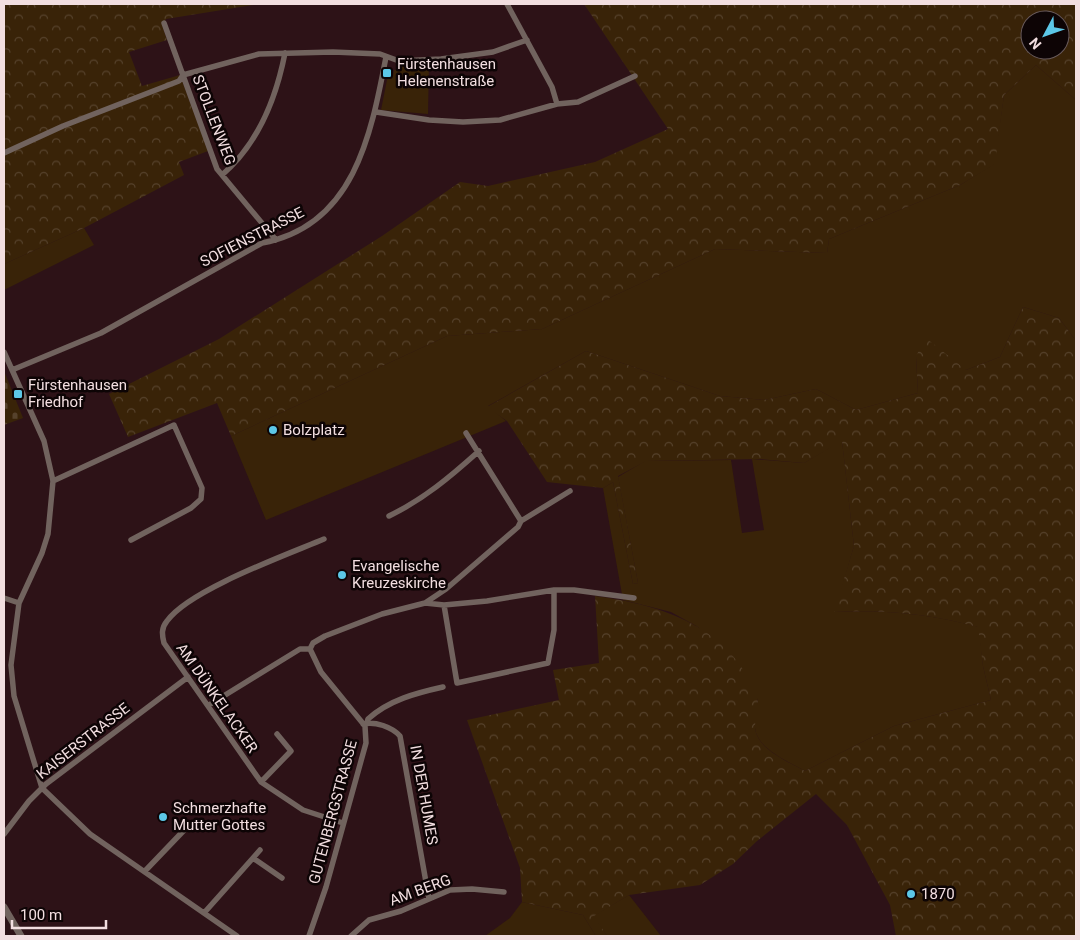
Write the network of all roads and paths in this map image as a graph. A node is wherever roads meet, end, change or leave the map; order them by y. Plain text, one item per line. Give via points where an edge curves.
1 (507, 4) edge
2 (164, 23) dead end
3 (527, 40) junction
4 (284, 53) junction
5 (386, 57) junction
6 (184, 75) junction
7 (635, 76) dead end
8 (557, 104) junction
9 (376, 112) junction
10 (4, 153) edge
11 (222, 175) junction
12 (276, 240) junction
13 (4, 352) edge
14 (12, 370) junction
15 (466, 433) dead end
16 (478, 451) junction
17 (53, 481) junction
18 (570, 491) dead end
19 (389, 516) dead end
20 (521, 521) junction
21 (324, 538) dead end
22 (131, 540) dead end
23 (554, 590) junction
24 (4, 598) edge
25 (634, 598) dead end
26 (19, 603) junction
27 (425, 603) junction
28 (444, 604) junction
29 (310, 649) junction
30 (11, 665) junction
31 (4, 668) edge
32 (188, 677) junction
33 (443, 687) dead end
34 (209, 705) junction
35 (365, 724) junction
36 (277, 734) dead end
37 (261, 782) junction
38 (42, 788) junction
39 (343, 823) junction
40 (190, 824) dead end
41 (4, 834) edge
42 (260, 850) dead end
43 (253, 858) junction
44 (144, 871) junction
45 (282, 878) dead end
46 (504, 892) dead end
47 (429, 899) junction
48 (4, 907) edge
49 (204, 913) junction
50 (21, 936) edge
51 (237, 936) edge
52 (309, 936) edge
53 (351, 936) edge

1 - 3 street
2 - 6 street, STOLLENWEG
3 - 5 street via 493,52 463,57 399,61
3 - 8 street via 552,87
4 - 5 street via 333,52
4 - 6 street via 259,54
4 - 11 street via 276,91 257,133 243,154
5 - 9 street, SOFIENSTRASSE
6 - 10 street via 179,81 63,126
6 - 11 street, STOLLENWEG via 217,169
7 - 8 street via 578,102
8 - 9 street via 500,120 463,122
9 - 12 street, SOFIENSTRASSE via 358,166 344,188 312,221
11 - 12 street, STOLLENWEG
12 - 14 street, SOFIENSTRASSE via 262,243 101,333
13 - 14 street
14 - 17 street via 44,441
15 - 16 street
16 - 19 street via 423,498
16 - 20 street
17 - 22 street via 174,425 202,488 201,499
17 - 26 street via 48,534
18 - 20 street
20 - 27 street via 446,589
21 - 32 street, AM DÜNKELACKER via 225,582 168,620 163,626 164,643
23 - 25 street
23 - 28 street
23 - 28 street via 554,630 548,663 457,683
24 - 26 street
26 - 30 street
27 - 28 street
27 - 29 street via 382,614 325,636 312,643
29 - 34 street via 300,649
29 - 35 street, GUTENBERGSTRASSE via 321,672
30 - 31 street
30 - 38 street via 14,696
32 - 34 street, AM DÜNKELACKER
32 - 38 street, KAISERSTRASSE
33 - 35 street via 384,706
34 - 37 street, AM DÜNKELACKER
35 - 39 street, GUTENBERGSTRASSE via 366,743
35 - 47 street, IN DER HUMES via 385,726 400,736
36 - 37 street via 291,751
37 - 39 street, AM DÜNKELACKER via 303,810
38 - 41 street, KAISERSTRASSE
38 - 44 street via 90,834
39 - 52 street, GUTENBERGSTRASSE
40 - 44 street
42 - 43 street
43 - 45 street
43 - 49 street
44 - 49 street
46 - 47 street, AM BERG via 459,889
47 - 53 street, AM BERG via 369,920
48 - 50 street
49 - 51 street

